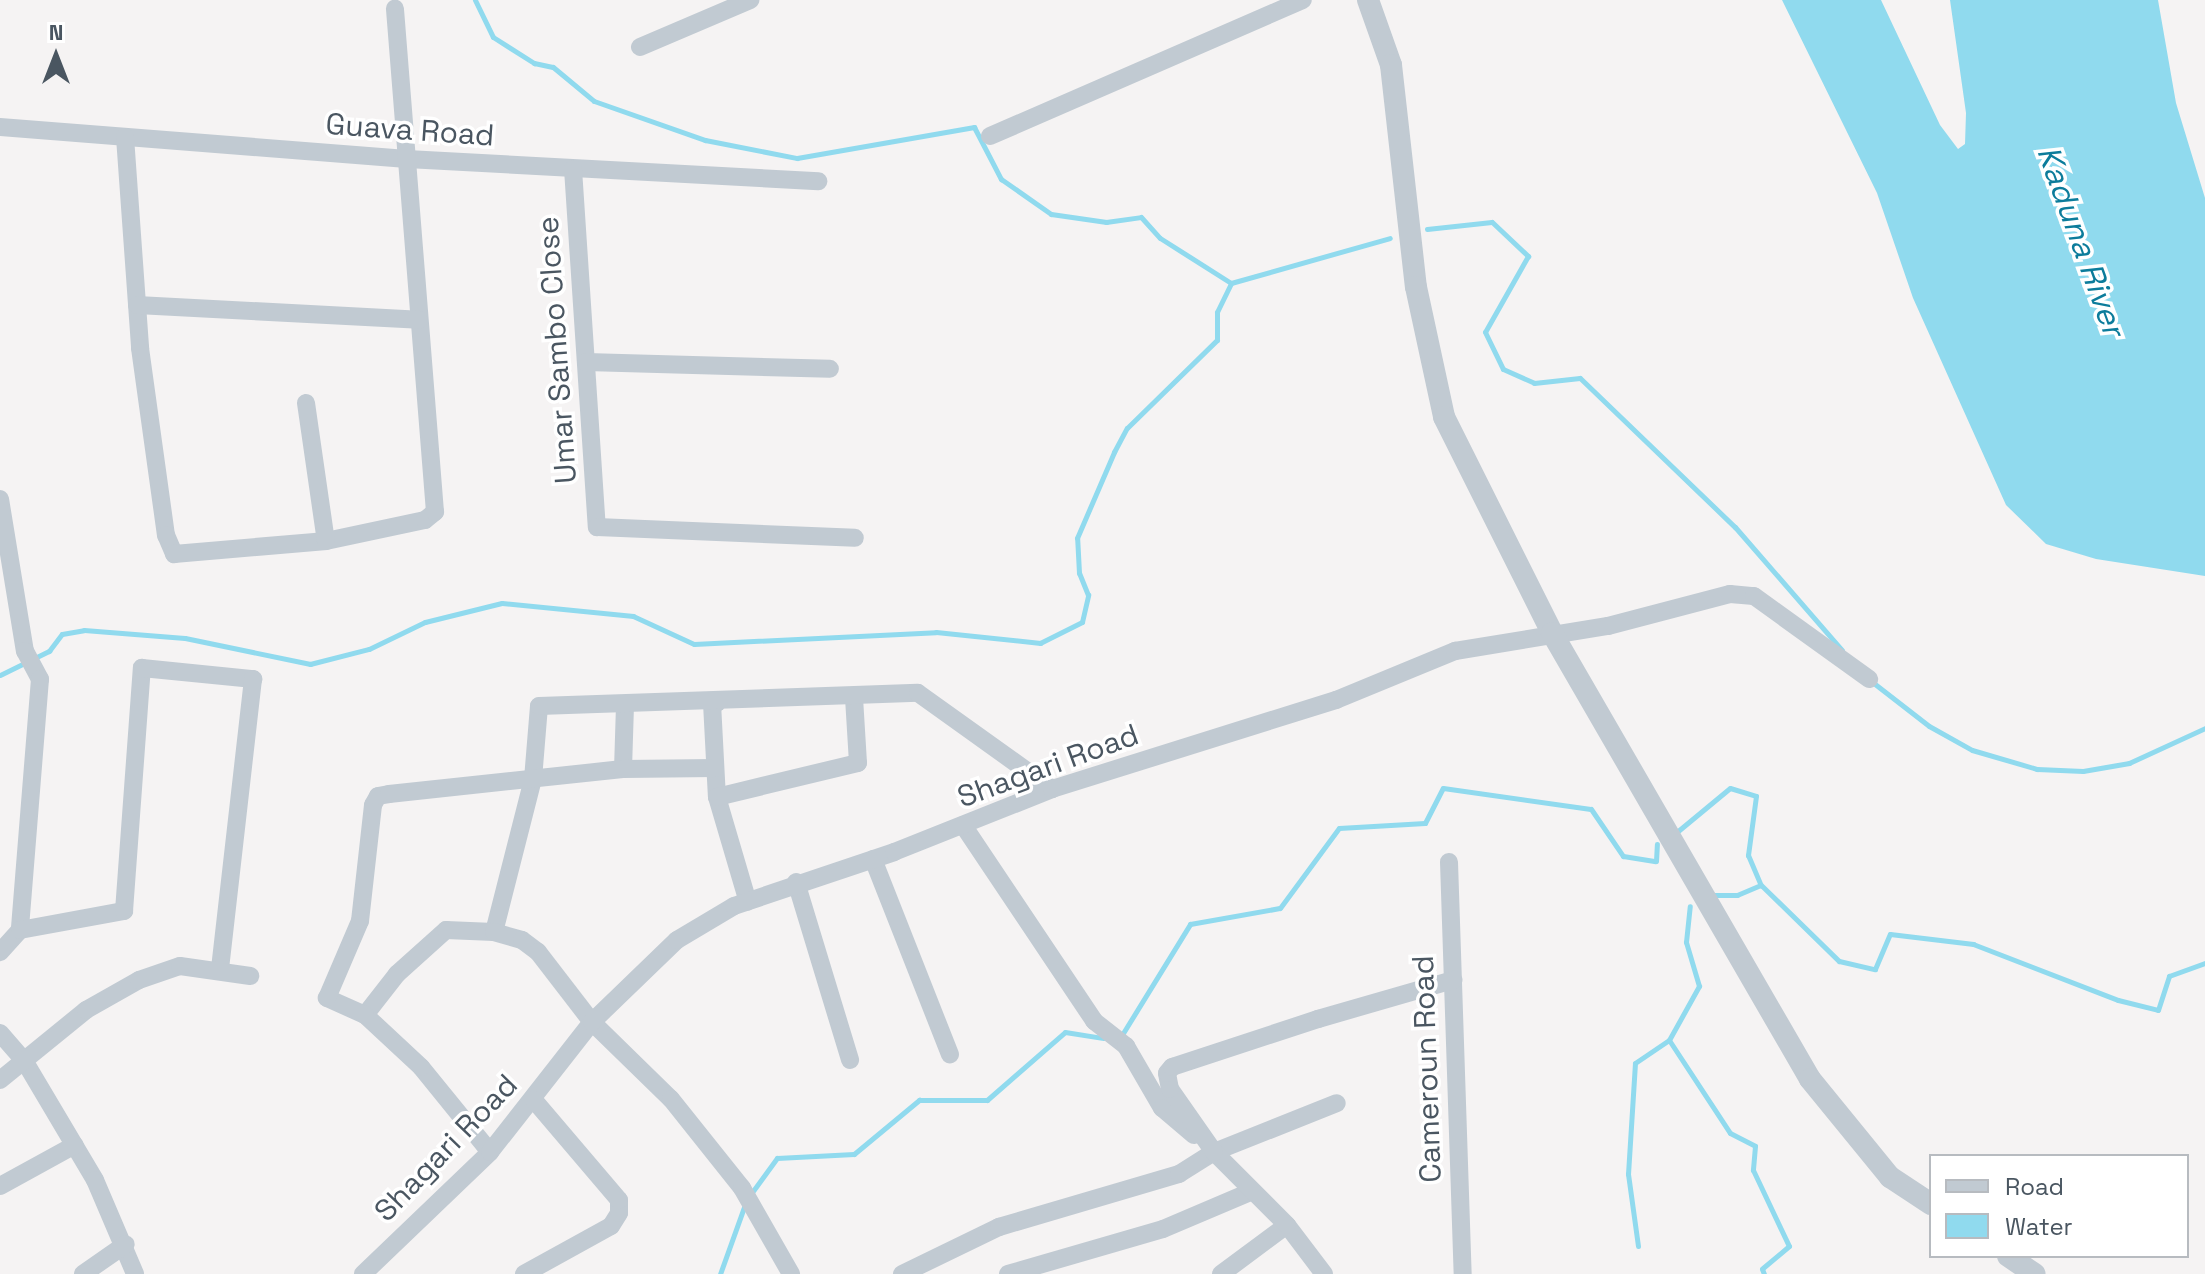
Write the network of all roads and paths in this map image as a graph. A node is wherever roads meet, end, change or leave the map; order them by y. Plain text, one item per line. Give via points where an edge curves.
1 (750, 0) edge
2 (1303, 0) edge
3 (1368, 0) edge
4 (395, 9) dead end
5 (640, 47) dead end
6 (0, 127) edge
7 (990, 136) dead end
8 (125, 137) junction
9 (407, 159) junction
10 (573, 169) junction
11 (818, 181) dead end
12 (137, 305) junction
13 (419, 320) junction
14 (586, 362) junction
15 (830, 369) dead end
16 (306, 403) dead end
17 (0, 499) edge
18 (855, 538) dead end
19 (326, 541) junction
20 (1552, 633) junction
21 (1869, 679) dead end
22 (854, 698) junction
23 (717, 703) junction
24 (625, 707) junction
25 (715, 768) junction
26 (623, 769) junction
27 (533, 779) junction
28 (1052, 789) junction
29 (717, 797) junction
30 (963, 825) junction
31 (873, 859) junction
32 (1449, 862) dead end
33 (796, 882) junction
34 (748, 902) junction
35 (20, 930) junction
36 (494, 932) junction
37 (0, 952) edge
38 (220, 969) junction
39 (250, 976) dead end
40 (1453, 980) junction
41 (365, 1015) junction
42 (592, 1022) junction
43 (0, 1033) edge
44 (950, 1054) dead end
45 (850, 1060) dead end
46 (25, 1062) junction
47 (0, 1080) edge
48 (534, 1100) junction
49 (1337, 1103) dead end
50 (75, 1145) junction
51 (490, 1152) junction
52 (1214, 1152) junction
53 (0, 1186) edge
54 (1250, 1192) junction
55 (1929, 1203) edge
56 (1287, 1225) junction
57 (126, 1244) junction
58 (2011, 1258) edge
59 (83, 1274) edge
60 (135, 1274) edge
61 (363, 1274) edge
62 (524, 1274) edge
63 (791, 1274) edge
64 (902, 1274) edge
65 (1008, 1274) edge
66 (1221, 1274) edge
67 (1324, 1274) edge
68 (1463, 1274) edge
69 (2035, 1274) edge

1 - 5 street
2 - 7 street
3 - 20 street via 1391,65 1416,287 1444,417
4 - 9 street
6 - 8 street, Guava Road
8 - 9 street, Guava Road
8 - 12 street
9 - 10 street, Guava Road
9 - 13 street
10 - 11 street, Guava Road
10 - 14 street, Umar Sambo Close
12 - 13 street
12 - 19 street via 166,535 174,554
13 - 19 street via 435,512 425,520
14 - 15 street
14 - 18 street, Umar Sambo Close via 597,527
16 - 19 street
17 - 35 street via 25,651 40,679
20 - 21 street, Shagari Road via 1608,626 1730,594 1754,596
20 - 28 street, Shagari Road via 1455,651 1336,700
20 - 55 street via 1810,1079 1890,1177
22 - 23 street
22 - 28 street via 918,693
22 - 29 street via 858,763
23 - 24 street
23 - 25 street via 712,703
24 - 26 street
24 - 27 street via 539,706
25 - 26 street
25 - 29 street
26 - 27 street
27 - 36 street
27 - 41 street via 378,796 360,921 327,998
28 - 30 street, Shagari Road
29 - 34 street
30 - 31 street, Shagari Road
30 - 52 street via 1094,1021 1117,1040 1162,1108
31 - 33 street, Shagari Road
31 - 44 street
32 - 40 street, Cameroun Road
33 - 34 street, Shagari Road
33 - 45 street
34 - 42 street, Shagari Road via 677,940
35 - 37 street
35 - 38 street via 124,911 142,668 253,679
36 - 41 street via 459,927 435,937
36 - 42 street via 538,952
38 - 39 street
38 - 46 street via 180,966 139,980 86,1010
40 - 52 street via 1172,1067 1165,1080
40 - 68 street, Cameroun Road
41 - 51 street via 421,1067
42 - 48 street, Shagari Road
42 - 63 street via 671,1099 742,1188
43 - 46 street
46 - 47 street
46 - 50 street
48 - 51 street, Shagari Road
48 - 62 street via 619,1200 619,1213 611,1226
49 - 52 street
50 - 53 street
50 - 57 street
51 - 61 street, Shagari Road
52 - 54 street
52 - 64 street via 1179,1174 999,1227
54 - 56 street
54 - 65 street via 1163,1229
56 - 66 street
56 - 67 street
57 - 59 street
57 - 60 street
58 - 69 street

